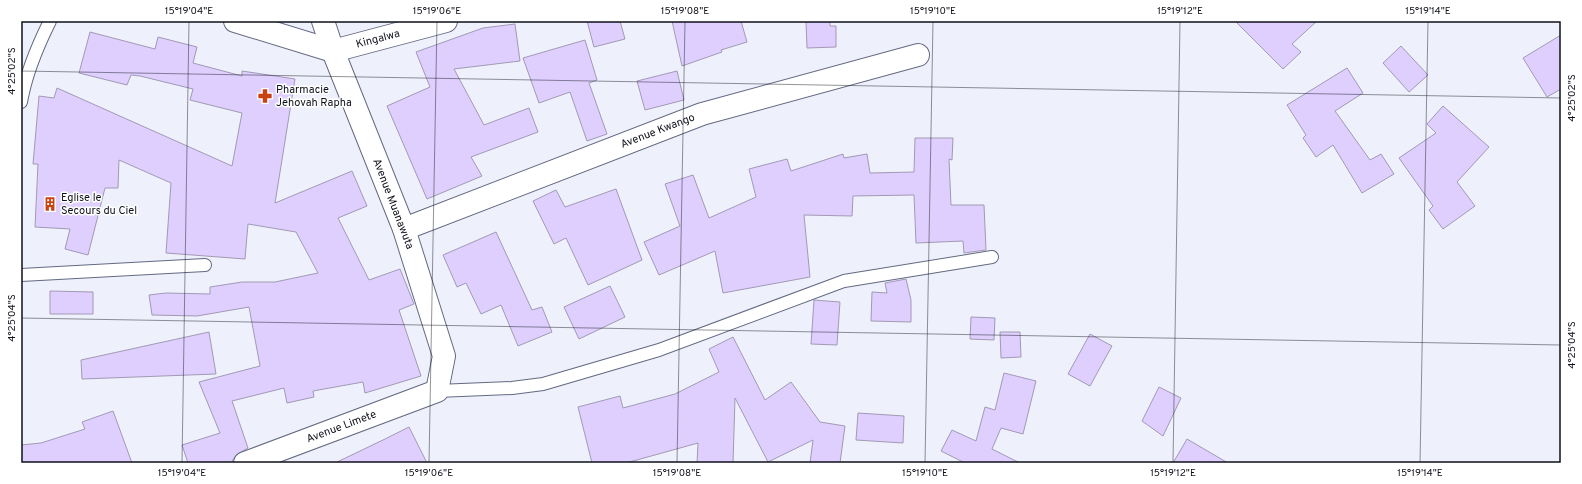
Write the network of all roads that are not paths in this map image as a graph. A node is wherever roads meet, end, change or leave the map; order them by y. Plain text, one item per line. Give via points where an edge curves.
1 (50, 21) edge
2 (235, 21) edge
3 (323, 21) edge
4 (446, 21) edge
5 (333, 51) junction
6 (918, 55) dead end
7 (21, 102) edge
8 (404, 230) junction
9 (992, 257) dead end
10 (205, 265) dead end
11 (21, 275) edge
12 (437, 391) junction
13 (245, 463) edge

1 - 7 lane via 24,82
2 - 5 street
3 - 5 street, Avenue Muanawuta
4 - 5 street, Kingalwa
5 - 8 street, Avenue Muanawuta
6 - 8 street, Avenue Kwango via 702,114
8 - 12 street, Avenue Muanawuta via 444,356
9 - 12 lane via 844,281 659,350 543,384
10 - 11 lane
12 - 13 street, Avenue Limete

